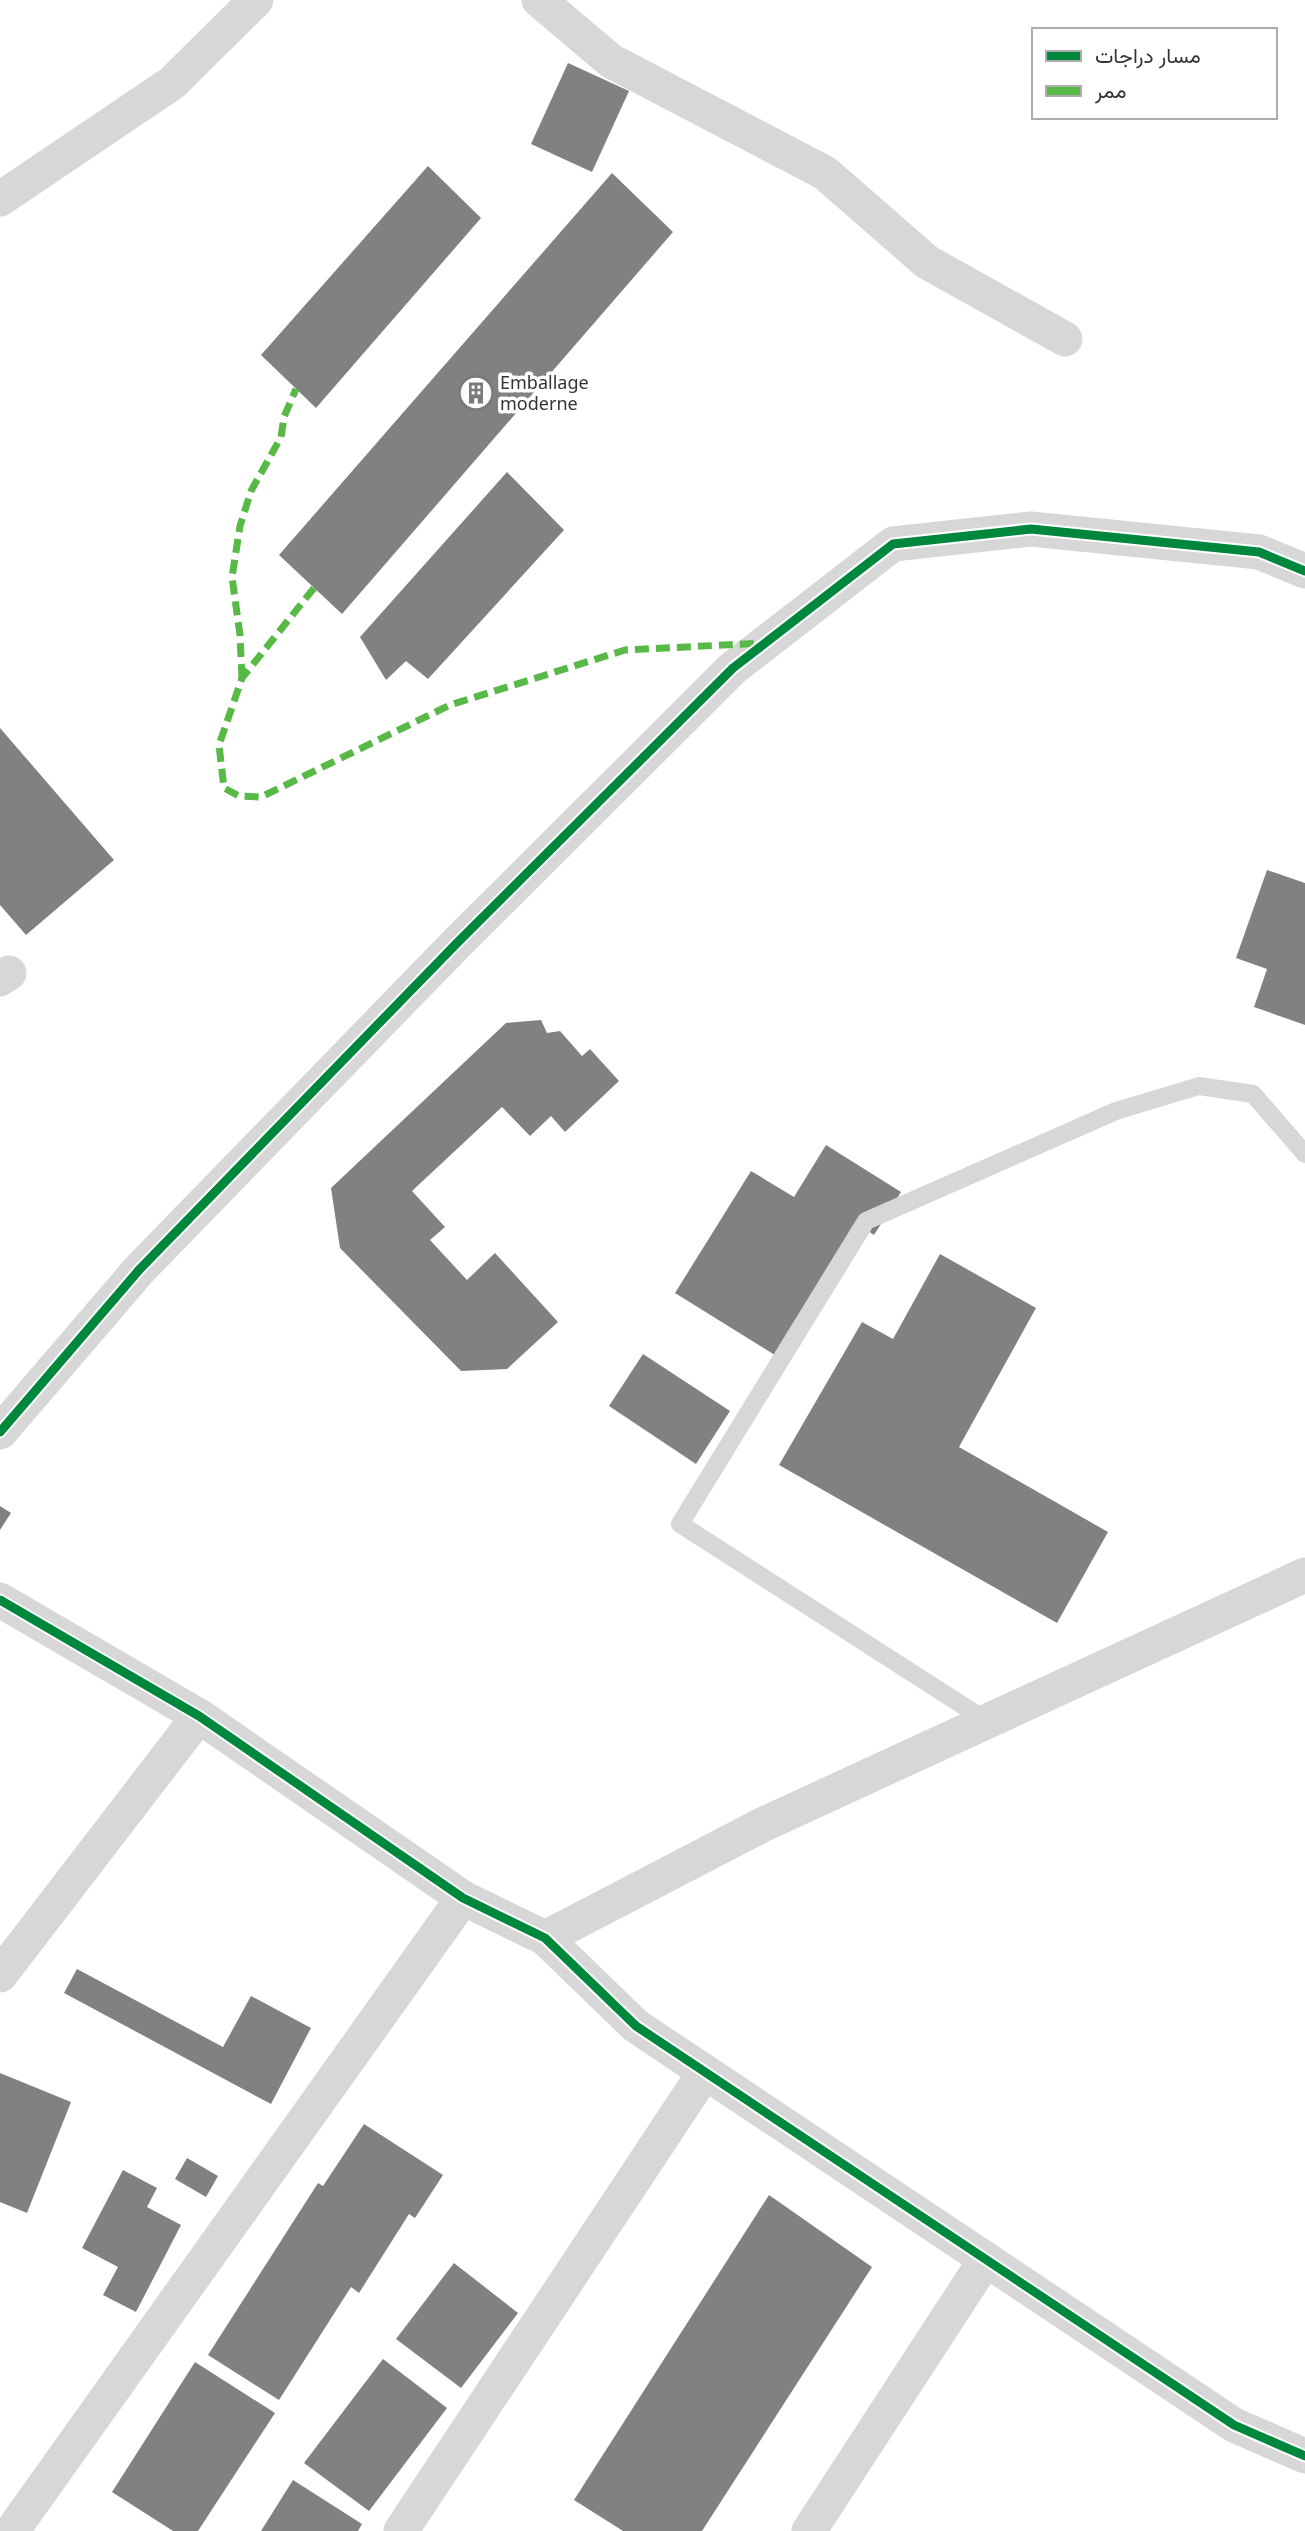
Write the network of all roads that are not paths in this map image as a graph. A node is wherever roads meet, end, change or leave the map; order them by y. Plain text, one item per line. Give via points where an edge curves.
1 (256, 0) edge
2 (539, 0) edge
3 (0, 198) edge
4 (1065, 339) dead end
5 (1305, 571) edge
6 (1305, 1154) edge
7 (0, 1432) edge
8 (1305, 1575) edge
9 (0, 1600) edge
10 (198, 1716) junction
11 (987, 1721) junction
12 (463, 1898) junction
13 (545, 1938) junction
14 (0, 1975) edge
15 (705, 2072) junction
16 (986, 2259) junction
17 (1305, 2456) edge
18 (12, 2531) edge
19 (401, 2531) edge
20 (809, 2531) edge

1 - 3 street via 172,83
2 - 4 street via 611,61 825,173 927,262
5 - 7 street via 1259,552 1031,529 893,544 733,668 139,1270
6 - 11 lane via 1253,1094 1199,1086 1116,1111 866,1221 680,1524
8 - 11 street
9 - 10 street
10 - 12 street
10 - 14 street
11 - 13 street via 762,1825
12 - 13 street
12 - 18 street
13 - 15 street via 636,2026
15 - 16 street
15 - 19 street
16 - 17 street via 1234,2424
16 - 20 street

